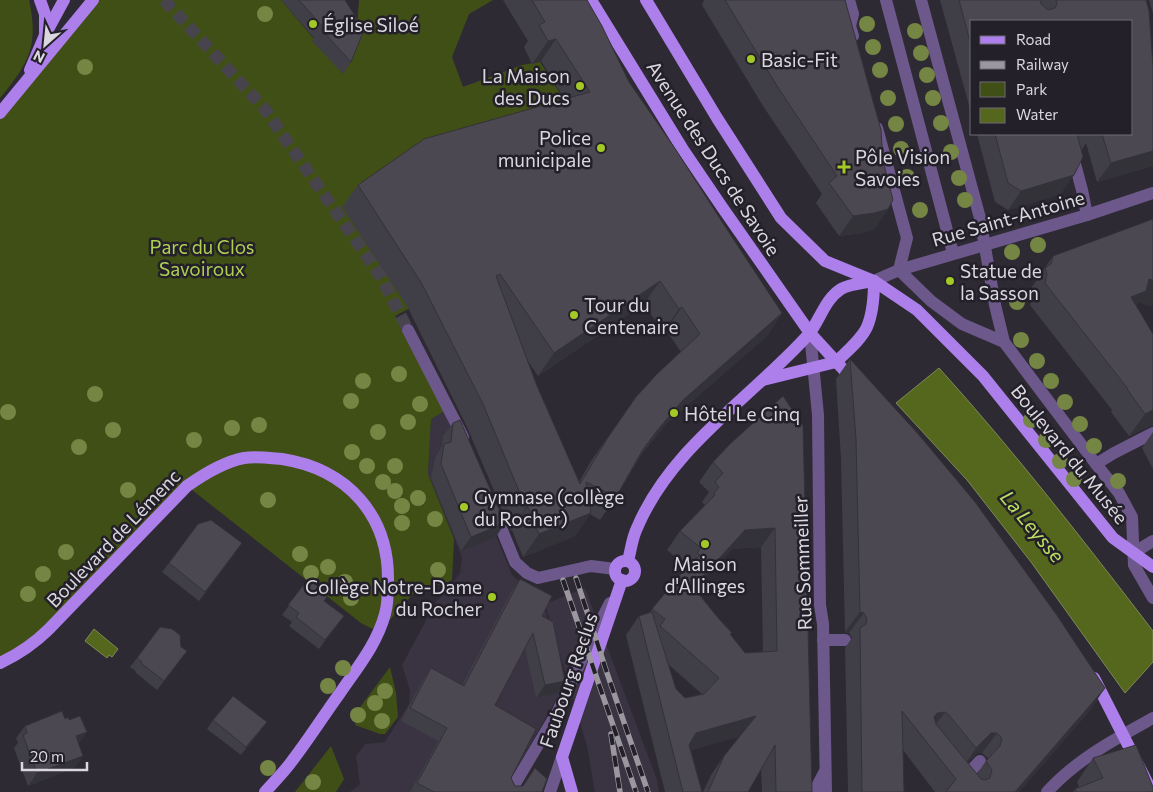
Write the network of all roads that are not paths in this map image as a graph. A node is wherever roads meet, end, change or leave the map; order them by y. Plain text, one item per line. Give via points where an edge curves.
1 (40, 0) edge
2 (64, 0) edge
3 (93, 0) edge
4 (591, 0) edge
5 (646, 0) edge
6 (849, 0) edge
7 (886, 0) edge
8 (921, 0) edge
9 (45, 35) junction
10 (855, 45) edge
11 (26, 81) junction
12 (0, 113) edge
13 (875, 120) edge
14 (1067, 135) edge
15 (1153, 193) edge
16 (1087, 215) junction
17 (984, 244) junction
18 (953, 253) junction
19 (899, 270) junction
20 (874, 281) junction
21 (408, 330) tunnel mouth
22 (810, 333) junction
23 (1004, 342) junction
24 (836, 362) junction
25 (813, 368) junction
26 (763, 380) junction
27 (860, 389) edge
28 (1153, 433) edge
29 (469, 452) edge
30 (1096, 464) junction
31 (488, 498) edge
32 (1153, 541) edge
33 (1133, 553) junction
34 (628, 561) junction
35 (1153, 567) edge
36 (618, 580) junction
37 (1153, 598) edge
38 (823, 640) junction
39 (845, 640) dead end
40 (0, 662) edge
41 (1088, 668) edge
42 (1153, 718) edge
43 (1124, 734) junction
44 (562, 757) junction
45 (980, 760) edge
46 (825, 771) junction
47 (265, 792) edge
48 (510, 792) edge
49 (550, 792) edge
50 (572, 792) edge
51 (814, 792) edge
52 (826, 792) edge
53 (970, 792) edge
54 (1047, 792) edge
55 (1152, 792) edge

1 - 9 main road via 45,14
2 - 9 main road
3 - 11 main road
4 - 22 main road, Avenue des Ducs de Savoie via 682,148
5 - 20 main road, Avenue des Ducs de Savoie via 780,218 825,261
6 - 10 street
7 - 18 street
8 - 17 street, Boulevard du Musée via 980,218
9 - 11 main road
11 - 12 main road
13 - 19 street via 907,238
14 - 16 street
15 - 16 street, Rue Saint-Antoine
16 - 17 street, Rue Saint-Antoine
17 - 18 street, Rue Saint-Antoine
17 - 23 street, Boulevard du Musée
18 - 19 street, Rue Saint-Antoine
19 - 20 street, Rue Saint-Antoine
19 - 23 street via 931,301 962,324
20 - 22 main road, Faubourg Reclus via 843,288 834,295
20 - 24 main road via 874,303 867,328
20 - 33 main road, Boulevard du Musée via 917,310 983,376 1113,538
21 - 29 street
22 - 24 main road, Avenue des Ducs de Savoie
22 - 25 street, Rue Sommeiller
22 - 26 main road, Faubourg Reclus
23 - 30 street, Boulevard du Musée
24 - 25 main road, Faubourg Reclus
24 - 27 main road, Avenue des Ducs de Savoie
25 - 26 main road, Faubourg Reclus
25 - 38 street, Rue Sommeiller via 818,415
26 - 34 main road, Faubourg Reclus via 686,453 652,498 636,529
28 - 30 street
30 - 33 street, Boulevard du Musée via 1120,493 1132,517
31 - 36 street via 515,562 526,573 538,578 591,566
32 - 33 street
33 - 35 main road
33 - 37 street via 1134,565
34 - 36 main road via 620,561
34 - 36 main road, Faubourg Reclus via 634,566 634,575 630,580
36 - 44 main road, Faubourg Reclus via 609,621
36 - 48 street via 558,711
38 - 39 street
38 - 46 street, Rue Sommeiller
40 - 47 main road, Boulevard de Lémenc via 33,644 75,605 187,486 204,474 245,458 270,458 294,461 335,477 354,492 372,515 383,538 388,567 386,613 368,652 292,760
41 - 43 main road
42 - 43 street
43 - 54 street via 1080,762
43 - 55 main road
44 - 49 street, Faubourg Reclus
44 - 50 main road
45 - 53 street via 958,777
46 - 51 street
46 - 52 street, Rue Sommeiller

